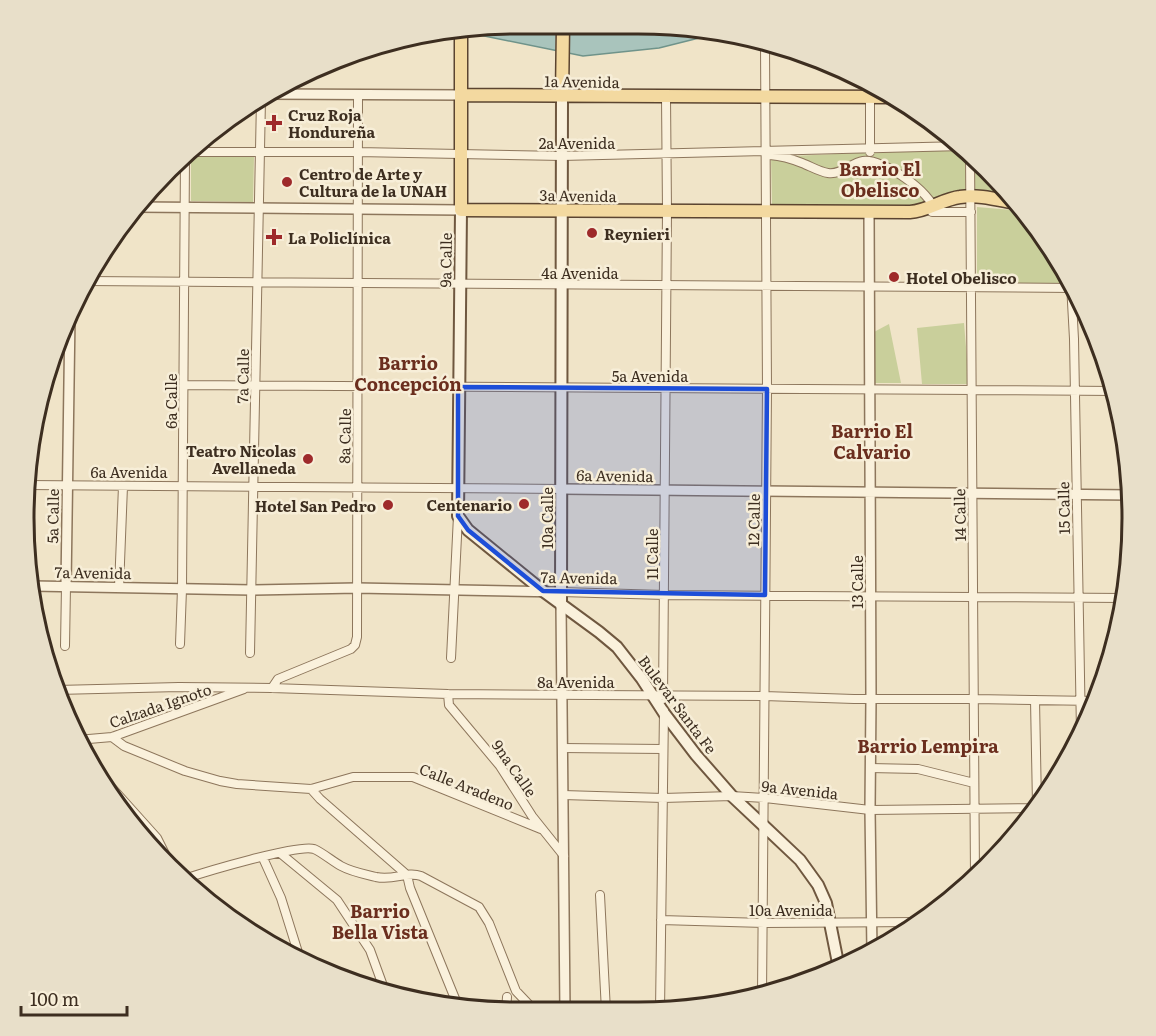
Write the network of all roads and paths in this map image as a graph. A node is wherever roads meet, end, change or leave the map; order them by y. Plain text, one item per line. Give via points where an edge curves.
1 (563, 34) edge
2 (461, 38) edge
3 (765, 52) edge
4 (866, 91) edge
5 (285, 94) edge
6 (870, 94) edge
7 (461, 95) junction
8 (358, 96) junction
9 (562, 96) junction
10 (666, 97) junction
11 (766, 97) junction
12 (261, 109) edge
13 (947, 146) edge
14 (870, 148) junction
15 (202, 152) edge
16 (260, 152) junction
17 (358, 152) junction
18 (766, 153) junction
19 (461, 154) junction
20 (667, 154) junction
21 (562, 156) junction
22 (871, 161) junction
23 (185, 167) edge
24 (970, 167) edge
25 (971, 196) junction
26 (1004, 201) edge
27 (147, 207) edge
28 (185, 208) junction
29 (259, 208) junction
30 (934, 209) junction
31 (357, 210) junction
32 (460, 210) junction
33 (562, 210) junction
34 (667, 211) junction
35 (765, 211) junction
36 (869, 212) junction
37 (971, 212) junction
38 (96, 281) edge
39 (257, 282) junction
40 (185, 283) junction
41 (357, 284) junction
42 (460, 284) junction
43 (562, 285) junction
44 (667, 286) junction
45 (1062, 286) edge
46 (766, 287) junction
47 (870, 288) junction
48 (972, 288) junction
49 (1072, 305) edge
50 (70, 337) edge
51 (184, 385) junction
52 (255, 386) junction
53 (358, 386) junction
54 (458, 387) junction
55 (562, 388) junction
56 (666, 388) junction
57 (767, 389) junction
58 (870, 389) junction
59 (971, 390) junction
60 (1074, 390) junction
61 (1104, 390) edge
62 (36, 485) edge
63 (67, 485) junction
64 (123, 486) junction
65 (184, 486) junction
66 (254, 486) junction
67 (357, 488) junction
68 (562, 489) junction
69 (457, 490) junction
70 (665, 490) junction
71 (766, 492) junction
72 (871, 492) junction
73 (972, 494) junction
74 (1077, 494) junction
75 (1121, 495) edge
76 (458, 516) junction
77 (40, 586) edge
78 (66, 586) junction
79 (119, 588) junction
80 (357, 588) junction
81 (183, 589) junction
82 (252, 590) junction
83 (454, 591) junction
84 (543, 591) junction
85 (561, 592) junction
86 (665, 595) junction
87 (765, 595) junction
88 (871, 596) junction
89 (973, 597) junction
90 (1078, 598) junction
91 (1114, 598) edge
92 (561, 605) junction
93 (180, 644) dead end
94 (65, 646) dead end
95 (250, 653) dead end
96 (451, 658) dead end
97 (248, 687) junction
98 (272, 688) junction
99 (66, 690) edge
100 (448, 694) junction
101 (561, 694) junction
102 (658, 695) junction
103 (764, 696) junction
104 (872, 698) junction
105 (974, 699) junction
106 (1035, 700) junction
107 (1080, 701) junction
108 (1086, 701) edge
109 (664, 713) junction
110 (1080, 713) edge
111 (112, 737) junction
112 (88, 739) edge
113 (562, 748) junction
114 (663, 749) junction
115 (870, 768) junction
116 (974, 783) junction
117 (311, 789) junction
118 (1036, 793) edge
119 (563, 795) junction
120 (732, 796) junction
121 (663, 798) junction
122 (765, 798) junction
123 (1025, 807) edge
124 (975, 809) junction
125 (870, 810) junction
126 (142, 823) edge
127 (765, 826) junction
128 (541, 829) junction
129 (157, 840) edge
130 (280, 853) junction
131 (564, 856) junction
132 (263, 858) junction
133 (975, 865) edge
134 (406, 875) junction
135 (193, 876) edge
136 (600, 895) dead end
137 (661, 920) junction
138 (905, 921) edge
139 (831, 922) junction
140 (872, 922) junction
141 (764, 923) junction
142 (872, 941) edge
143 (297, 948) edge
144 (837, 959) edge
145 (381, 982) edge
146 (762, 985) edge
147 (454, 997) edge
148 (507, 997) dead end
149 (507, 1001) edge
150 (660, 1001) edge
151 (526, 1002) edge
152 (565, 1002) edge
153 (606, 1002) edge

1 - 9 main road, 10a Calle
2 - 7 main road, 9a Calle
3 - 11 street, 12 Calle
4 - 11 main road, 1a Avenida
5 - 8 street, 1a Avenida
6 - 14 street
7 - 8 street, 1a Avenida
7 - 9 main road, 1a Avenida
7 - 19 main road, 9a Calle
8 - 17 street, 8a Calle
9 - 10 main road, 1a Avenida
9 - 21 main road, 10a Calle
10 - 11 main road, 1a Avenida
10 - 20 street, 11 Calle
11 - 18 street, 12 Calle
12 - 16 street, 7a Calle
13 - 14 street, 2a Avenida
14 - 18 street, 2a Avenida
14 - 22 street
15 - 16 street, 2a Avenida
16 - 17 street, 2a Avenida
16 - 29 street, 7a Calle
17 - 19 street, 2a Avenida
17 - 31 street, 8a Calle
18 - 20 street, 2a Avenida
18 - 22 street via 829,174
18 - 35 street, 12 Calle
19 - 21 street, 2a Avenida
19 - 32 main road, 9a Calle
20 - 21 street, 2a Avenida
20 - 34 street, 11 Calle
21 - 33 main road, 10a Calle
22 - 30 street via 923,190
23 - 28 street, 6a Calle
24 - 25 street, 14 Calle
25 - 26 main road, 3a Avenida
25 - 30 main road, 3a Avenida via 959,197
25 - 37 street, 14 Calle
27 - 28 street, 3a Avenida
28 - 29 street, 3a Avenida
28 - 40 street, 6a Calle
29 - 31 street, 3a Avenida
29 - 39 street, 7a Calle
30 - 36 main road, 3a Avenida
30 - 37 street
31 - 32 street, 3a Avenida
31 - 41 street, 8a Calle
32 - 33 main road, 3a Avenida
32 - 42 main road, 9a Calle
33 - 34 main road, 3a Avenida
33 - 43 main road, 10a Calle
34 - 35 main road, 3a Avenida
34 - 44 street, 11 Calle
35 - 36 main road, 3a Avenida
35 - 46 street, 12 Calle
36 - 47 street, 13 Calle
37 - 48 street, 14 Calle
38 - 40 street, 4a Avenida
39 - 40 street, 4a Avenida
39 - 41 street, 4a Avenida
39 - 52 street, 7a Calle
40 - 51 street, 6a Calle
41 - 42 street, 4a Avenida
41 - 53 street, 8a Calle
42 - 43 street, 4a Avenida
42 - 54 main road, 9a Calle
43 - 44 street, 4a Avenida
43 - 55 main road, 10a Calle
44 - 46 street, 4a Avenida
44 - 56 street, 11 Calle
45 - 48 street, 4a Avenida
46 - 47 street, 4a Avenida
46 - 57 street, 12 Calle
47 - 48 street, 4a Avenida
47 - 58 street, 13 Calle
48 - 59 street, 14 Calle
49 - 60 street, 15 Calle
50 - 63 street, 5a Calle
51 - 52 street, 5a Avenida
51 - 65 street, 6a Calle
52 - 53 street, 5a Avenida
52 - 66 street, 7a Calle
53 - 54 street, 5a Avenida
53 - 67 street, 8a Calle
54 - 55 street, 5a Avenida
54 - 69 main road, 9a Calle
55 - 56 street, 5a Avenida
55 - 68 main road, 10a Calle
56 - 57 street, 5a Avenida
56 - 70 street, 11 Calle
57 - 58 street, 5a Avenida
57 - 71 street, 12 Calle
58 - 59 street, 5a Avenida
58 - 72 street, 13 Calle
59 - 60 street, 5a Avenida
59 - 73 street, 14 Calle
60 - 61 street, 5a Avenida
60 - 74 street, 15 Calle
62 - 63 street, 6a Avenida
63 - 64 street, 6a Avenida
63 - 78 street, 5a Calle
64 - 65 street, 6a Avenida
64 - 79 street
65 - 66 street, 6a Avenida
65 - 81 street, 6a Calle
66 - 67 street, 6a Avenida
66 - 82 street, 7a Calle
67 - 69 street, 6a Avenida
67 - 80 street, 8a Calle
68 - 69 street, 6a Avenida
68 - 70 street, 6a Avenida
68 - 85 main road, 10a Calle
69 - 76 main road
70 - 71 street, 6a Avenida
70 - 86 street, 11 Calle
71 - 72 street, 6a Avenida
71 - 87 street, 12 Calle
72 - 73 street, 6a Avenida
72 - 88 street, 13 Calle
73 - 74 street, 6a Avenida
73 - 89 street, 14 Calle
74 - 75 street, 6a Avenida
74 - 90 street, 15 Calle
76 - 83 street
76 - 84 main road, Bulevar Santa Fe via 468,530
77 - 78 street, 7a Avenida
78 - 79 street, 7a Avenida
78 - 94 street, 5a Calle
79 - 81 street, 7a Avenida
80 - 82 street, 7a Avenida
80 - 83 street, 7a Avenida
80 - 98 street, 8a Calle via 355,645 278,679
81 - 82 street, 7a Avenida
81 - 93 street, 6a Calle
82 - 95 street, 7a Calle
83 - 84 street, 7a Avenida
83 - 96 street
84 - 85 street, 7a Avenida
84 - 92 main road, Bulevar Santa Fe
85 - 86 street, 7a Avenida
85 - 92 main road, 10a Calle
86 - 87 street, 7a Avenida
86 - 102 street, 11 Calle
87 - 88 street, 7a Avenida
87 - 103 street, 12 Calle
88 - 89 street, 7a Avenida
88 - 104 street, 13 Calle
89 - 90 street, 7a Avenida
89 - 105 street, 14 Calle
90 - 91 street, 7a Avenida
90 - 107 street, 15 Calle
92 - 101 street, 10a Calle
92 - 102 main road, Bulevar Santa Fe via 617,647
97 - 98 street, 8a Avenida
97 - 99 street, 8a Avenida
97 - 111 street, Calzada Ignoto
98 - 100 street, 8a Avenida
100 - 101 street, 8a Avenida
100 - 128 street, 9na Calle via 449,705 500,766
101 - 102 street, 8a Avenida
101 - 113 street, 10a Calle
102 - 103 street, 8a Avenida
102 - 109 main road, Bulevar Santa Fe
103 - 104 street, 8a Avenida
103 - 122 street, 12 Calle
104 - 105 street, 8a Avenida
104 - 115 street, 13 Calle
105 - 106 street, 8a Avenida
105 - 116 street, 14 Calle
106 - 107 street, 8a Avenida
106 - 118 street
107 - 108 street, 8a Avenida
107 - 110 street, 15 Calle
109 - 114 street
109 - 120 main road, Bulevar Santa Fe
111 - 112 street, Calzada Ignoto
111 - 117 street, Calle Aradeno via 124,746 213,780
113 - 114 street
113 - 119 street, 10a Calle
114 - 121 street
115 - 116 street via 918,769
115 - 125 street, 13 Calle
116 - 124 street, 14 Calle
117 - 128 street, Calle Aradeno via 353,777 413,777
117 - 134 street
119 - 121 street, 9a Avenida
119 - 131 street, 10a Calle
120 - 121 street, 9a Avenida
120 - 122 street, 9a Avenida
120 - 127 main road, Bulevar Santa Fe
121 - 137 street
122 - 125 street, 9a Avenida
122 - 127 street, 12 Calle
123 - 124 street, 9a Avenida
124 - 125 street, 9a Avenida
124 - 133 street, 14 Calle
125 - 140 street, 13 Calle
126 - 129 street
127 - 139 main road, Bulevar Santa Fe via 818,885
127 - 141 street, 12 Calle
128 - 131 street, 9na Calle
130 - 132 street
130 - 134 street via 310,849 362,874 390,879
130 - 145 street via 337,900 370,950
131 - 152 street, 10a Calle
132 - 135 street
132 - 143 street
134 - 147 street
134 - 151 street via 421,876 479,907 516,991
136 - 153 street
137 - 141 street, 10a Avenida
137 - 150 street
138 - 140 street, 10a Avenida
139 - 140 street, 10a Avenida
139 - 141 street, 10a Avenida
139 - 144 main road, Bulevar Santa Fe
140 - 142 street, 13 Calle
141 - 146 street, 12 Calle
148 - 149 street

